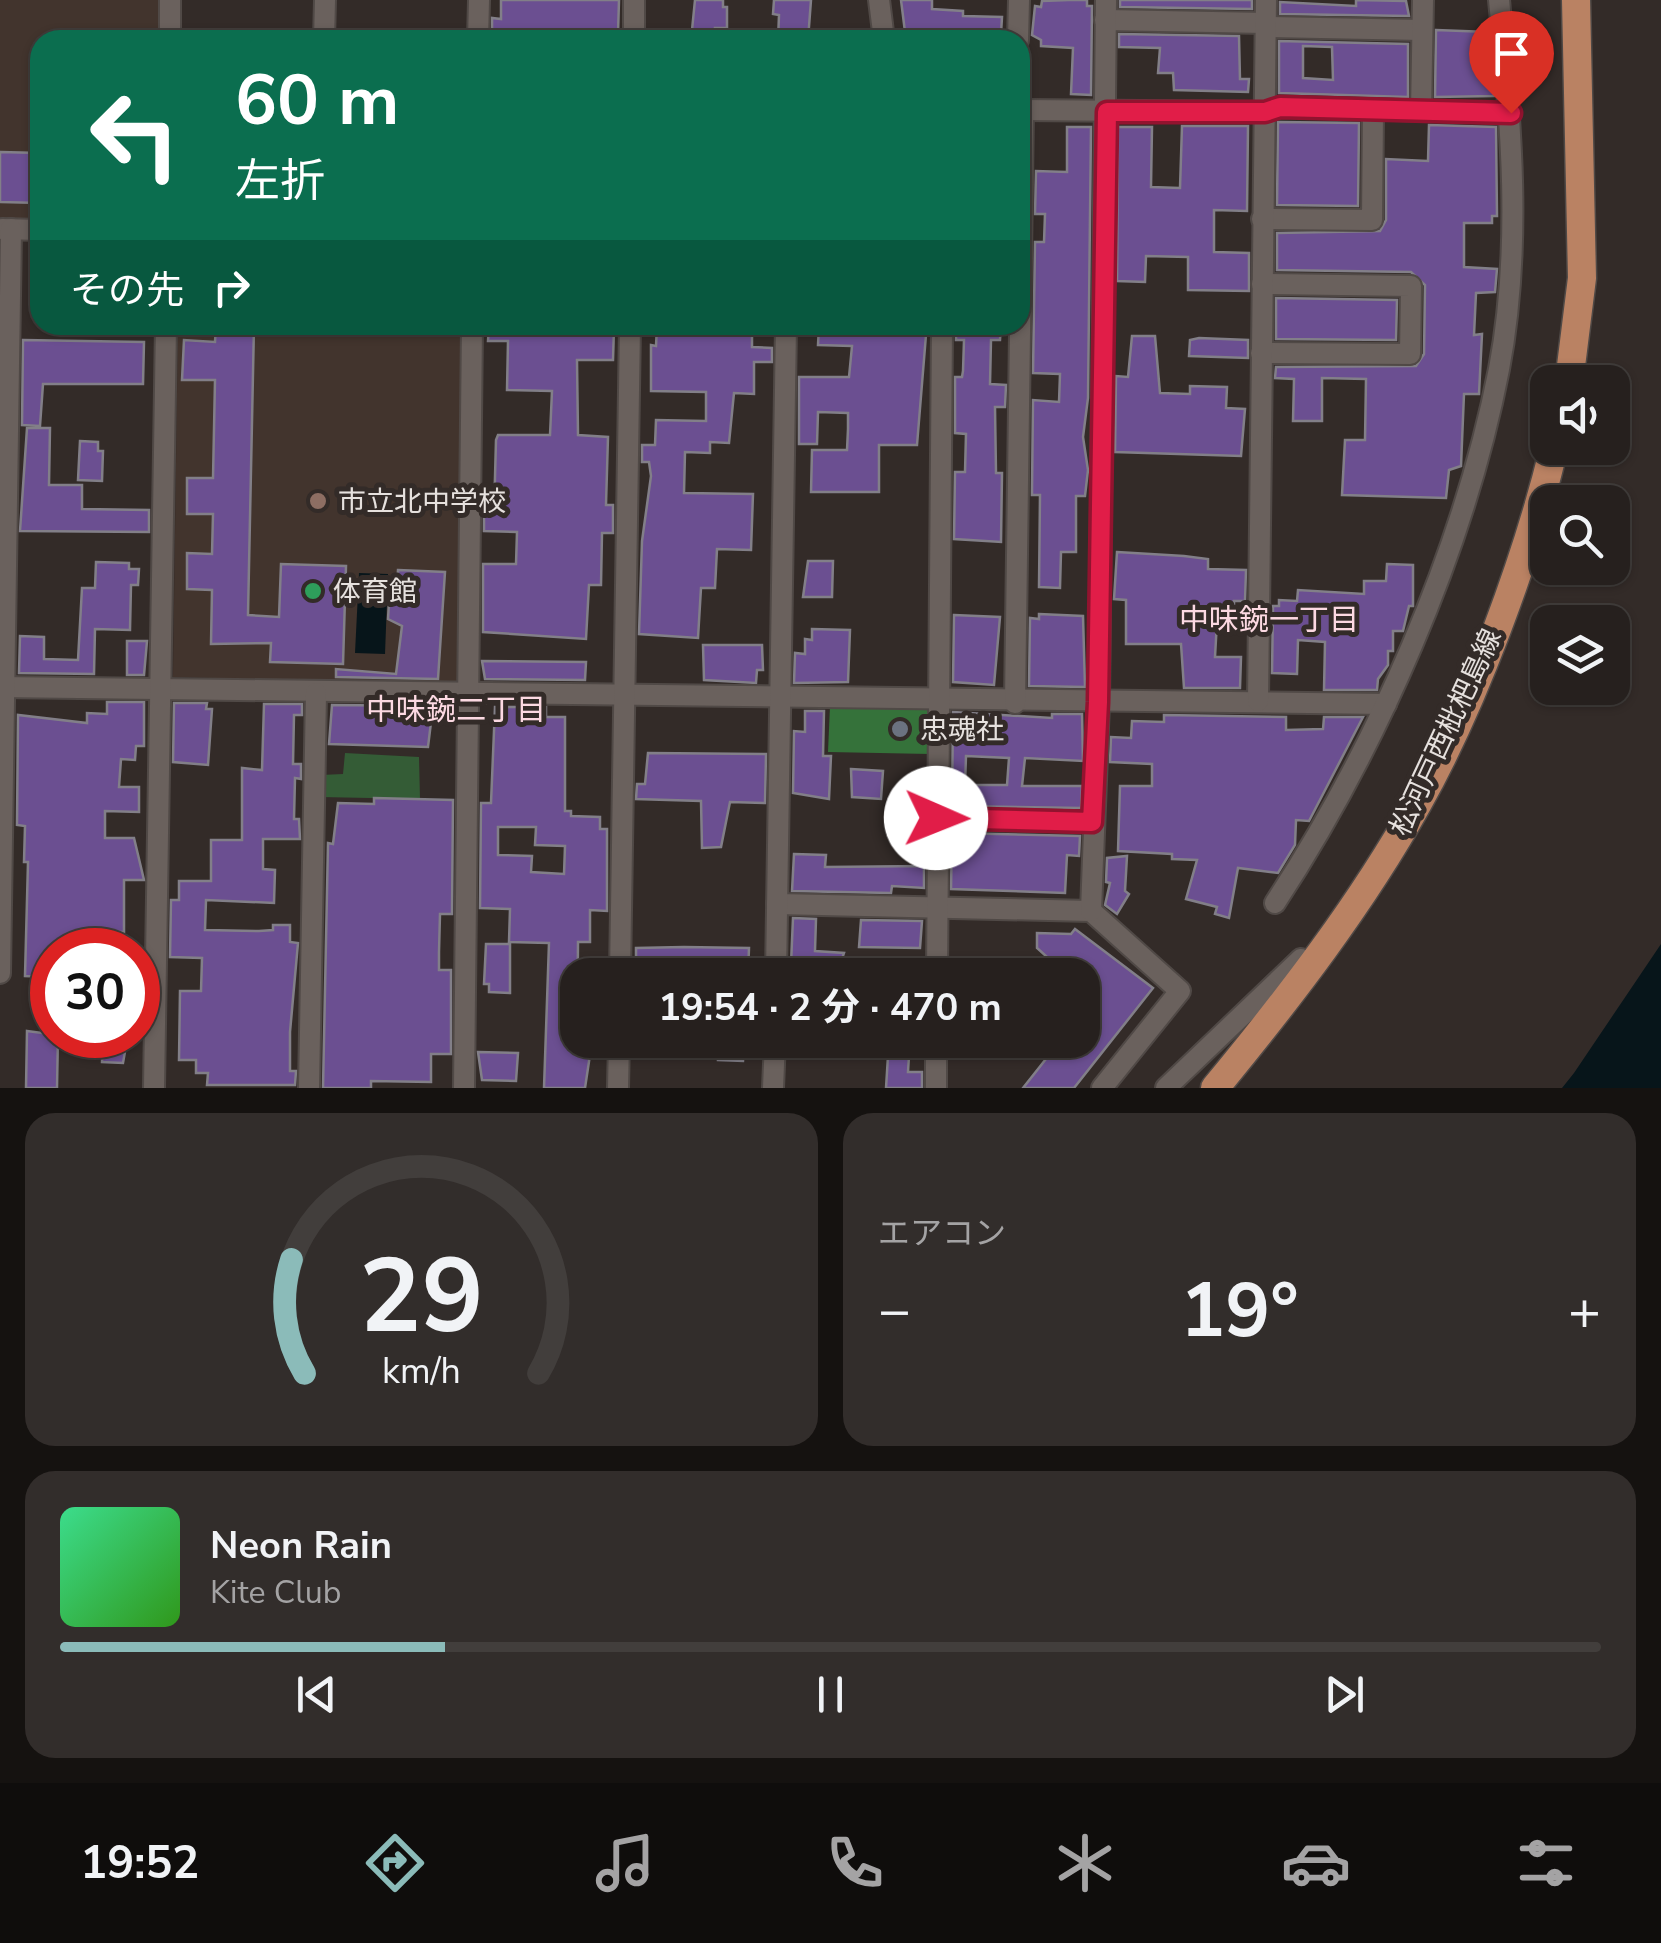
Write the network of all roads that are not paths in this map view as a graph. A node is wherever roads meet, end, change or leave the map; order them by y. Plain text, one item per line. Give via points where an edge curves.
1 (170, 0) edge
2 (325, 0) edge
3 (479, 0) edge
4 (634, 0) edge
5 (879, 0) edge
6 (1019, 0) edge
7 (1266, 0) edge
8 (1423, 0) edge
9 (1499, 0) edge
10 (1576, 0) edge
11 (1106, 10) edge
12 (1266, 25) junction
13 (170, 30) edge
14 (324, 30) edge
15 (478, 30) edge
16 (634, 30) edge
17 (883, 30) edge
18 (1018, 30) edge
19 (1422, 30) junction
20 (1030, 110) edge
21 (1373, 110) junction
22 (1421, 111) junction
23 (1107, 112) junction
24 (1265, 112) junction
25 (1511, 113) junction
26 (1262, 219) junction
27 (6, 229) edge
28 (1262, 284) junction
29 (166, 335) edge
30 (472, 335) edge
31 (630, 335) edge
32 (786, 335) edge
33 (942, 335) edge
34 (1019, 335) edge
35 (1261, 352) junction
36 (1572, 365) edge
37 (1549, 465) edge
38 (2, 687) edge
39 (161, 690) junction
40 (316, 693) junction
41 (469, 694) junction
42 (624, 696) junction
43 (779, 698) junction
44 (937, 700) junction
45 (1258, 701) junction
46 (1098, 702) junction
47 (1015, 703) junction
48 (1386, 704) junction
49 (936, 818) junction
50 (1092, 822) junction
51 (1274, 903) dead end
52 (777, 904) junction
53 (937, 909) junction
54 (1091, 911) junction
55 (620, 958) edge
56 (776, 958) edge
57 (937, 958) edge
58 (1311, 966) junction
59 (0, 973) edge
60 (619, 1058) edge
61 (774, 1058) edge
62 (936, 1058) edge
63 (154, 1088) edge
64 (309, 1088) edge
65 (464, 1088) edge
66 (618, 1088) edge
67 (773, 1088) edge
68 (936, 1088) edge
69 (1102, 1088) edge
70 (1166, 1088) edge
71 (1215, 1088) edge

1 - 13 street
2 - 14 street
3 - 15 street
4 - 16 street
5 - 17 street
6 - 18 street
7 - 12 street
8 - 19 street
9 - 25 street
10 - 36 main road via 1582,278
11 - 12 street
11 - 23 street
12 - 19 street
12 - 24 street
19 - 22 street
20 - 23 street
21 - 22 street
21 - 24 street
21 - 26 street via 1372,220
22 - 25 street
23 - 24 street
23 - 46 street
24 - 26 street
25 - 48 street via 1500,368 1461,514
26 - 28 street
27 - 38 street
28 - 35 street
28 - 35 street via 1411,286 1410,354
29 - 39 street
30 - 41 street
31 - 42 street
32 - 43 street
33 - 44 street
34 - 47 street
35 - 45 street
37 - 58 main road, 松河戸西枇杷島線 via 1517,570 1420,800
38 - 39 street
38 - 59 street
39 - 40 street
39 - 63 street
40 - 41 street
40 - 64 street
41 - 42 street
41 - 65 street
42 - 43 street
42 - 55 street
43 - 44 street
43 - 52 street
44 - 47 street
44 - 49 street
45 - 46 street
45 - 48 street
46 - 47 street
46 - 50 street
48 - 51 street via 1320,833
49 - 50 street
49 - 53 street
50 - 54 street
52 - 53 street
52 - 56 street
53 - 54 street
53 - 57 street
54 - 69 street via 1180,991
58 - 70 street via 1302,960
58 - 71 main road, 松河戸西枇杷島線
60 - 66 street
61 - 67 street
62 - 68 street

